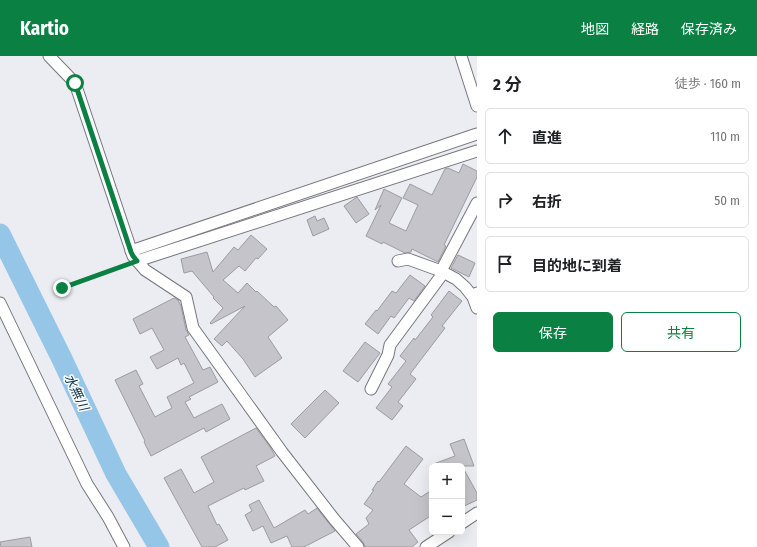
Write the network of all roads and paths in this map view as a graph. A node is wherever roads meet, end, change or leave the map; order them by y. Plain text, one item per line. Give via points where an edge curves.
1 (49, 56) edge
2 (461, 56) edge
3 (477, 106) edge
4 (477, 134) edge
5 (477, 151) edge
6 (477, 203) edge
7 (134, 256) junction
8 (398, 261) dead end
9 (442, 271) junction
10 (62, 288) dead end
11 (475, 295) edge
12 (0, 303) edge
13 (477, 308) edge
14 (371, 389) dead end
15 (477, 514) edge
16 (465, 521) edge
17 (444, 535) edge
18 (124, 547) edge
19 (358, 547) edge
20 (426, 547) edge

1 - 7 street via 75,83
2 - 3 street
4 - 7 street
5 - 7 street
6 - 9 street
7 - 10 path
7 - 19 street via 145,270 186,297 193,328 282,452
8 - 9 street via 408,259
9 - 11 street
9 - 14 street via 441,276 390,345 388,355
11 - 13 street
12 - 18 street via 87,484
15 - 16 street
17 - 20 street

